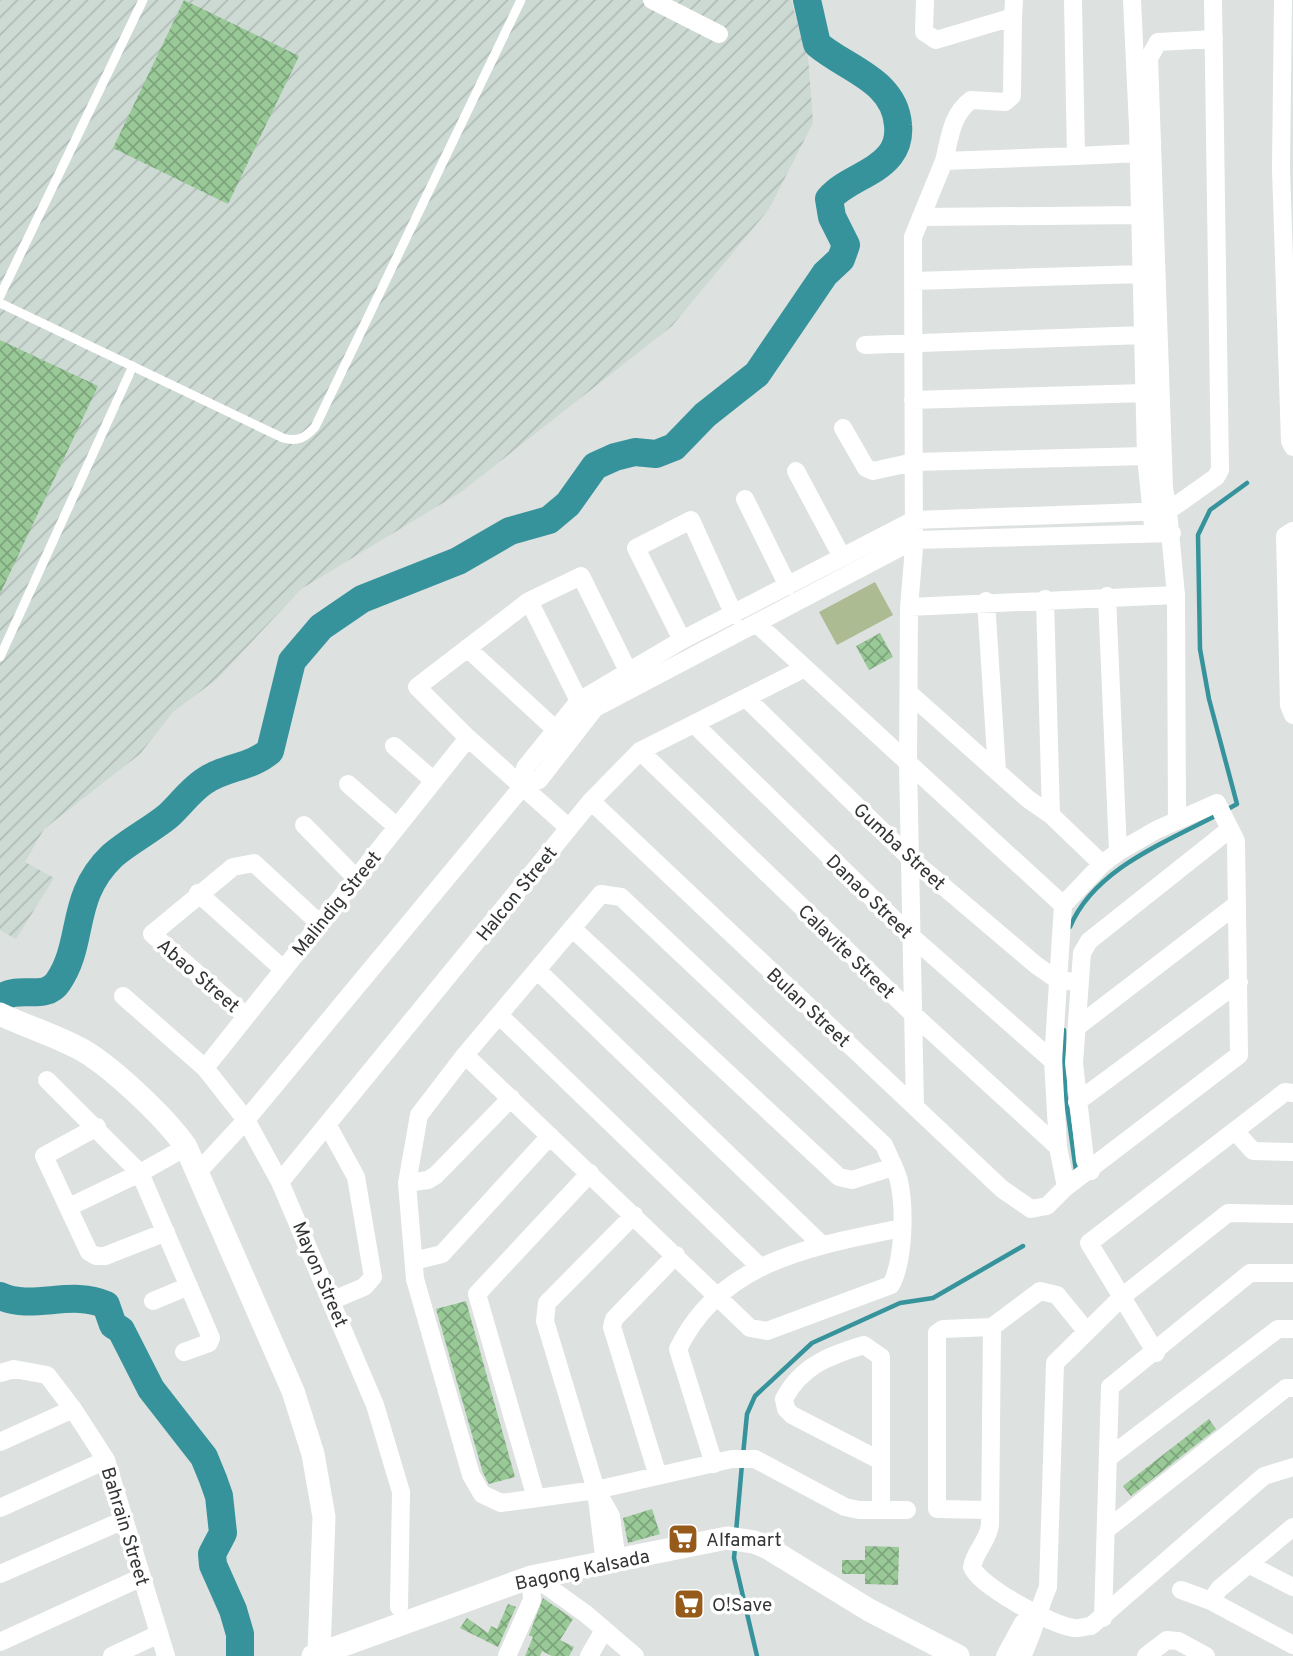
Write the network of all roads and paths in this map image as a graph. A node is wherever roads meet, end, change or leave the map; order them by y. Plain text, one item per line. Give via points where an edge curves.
1 (144, 0) edge
2 (521, 0) edge
3 (652, 0) edge
4 (925, 0) edge
5 (1073, 0) edge
6 (1132, 0) edge
7 (1213, 0) edge
8 (1283, 0) edge
9 (1013, 8) edge
10 (719, 34) dead end
11 (1214, 38) junction
12 (1145, 123) junction
13 (1139, 153) junction
14 (1076, 156) junction
15 (944, 161) junction
16 (1287, 163) edge
17 (1140, 215) junction
18 (921, 217) junction
19 (1289, 253) edge
20 (1142, 274) junction
21 (913, 281) junction
22 (0, 296) edge
23 (0, 303) edge
24 (1290, 314) edge
25 (1143, 335) junction
26 (913, 341) junction
27 (865, 345) dead end
28 (134, 366) junction
29 (1291, 383) edge
30 (1144, 393) junction
31 (914, 400) junction
32 (843, 428) dead end
33 (1293, 447) edge
34 (1146, 456) junction
35 (914, 462) junction
36 (796, 471) dead end
37 (745, 499) dead end
38 (1159, 512) junction
39 (914, 520) junction
40 (1293, 531) edge
41 (1154, 533) junction
42 (1172, 533) junction
43 (914, 540) junction
44 (842, 557) junction
45 (1290, 583) edge
46 (788, 586) junction
47 (1176, 595) junction
48 (1107, 596) junction
49 (1045, 599) junction
50 (529, 601) junction
51 (986, 601) junction
52 (909, 607) junction
53 (734, 615) junction
54 (756, 623) junction
55 (681, 640) junction
56 (467, 648) junction
57 (0, 657) edge
58 (805, 668) junction
59 (628, 671) junction
60 (909, 692) junction
61 (746, 698) junction
62 (579, 701) junction
63 (1293, 715) edge
64 (694, 724) junction
65 (555, 729) junction
66 (468, 738) junction
67 (394, 746) dead end
68 (640, 751) junction
69 (908, 763) junction
70 (996, 771) junction
71 (434, 781) junction
72 (348, 784) dead end
73 (523, 786) junction
74 (591, 801) junction
75 (1051, 815) junction
76 (1224, 818) junction
77 (1177, 819) junction
78 (304, 825) dead end
79 (397, 827) junction
80 (569, 828) junction
81 (1118, 852) junction
82 (910, 858) junction
83 (1101, 863) junction
84 (356, 878) junction
85 (198, 893) junction
86 (1063, 905) junction
87 (1236, 905) junction
88 (318, 922) junction
89 (572, 928) junction
90 (911, 936) junction
91 (284, 969) junction
92 (537, 970) junction
93 (1067, 981) junction
94 (1239, 982) junction
95 (123, 996) dead end
96 (499, 1015) junction
97 (914, 1015) junction
98 (246, 1016) junction
99 (7, 1018) edge
100 (1077, 1027) junction
101 (465, 1055) junction
102 (1053, 1061) junction
103 (205, 1068) junction
104 (47, 1080) dead end
105 (1293, 1093) edge
106 (511, 1098) junction
107 (1077, 1102) junction
108 (915, 1107) junction
109 (246, 1120) junction
110 (327, 1124) junction
111 (97, 1127) junction
112 (1235, 1130) junction
113 (550, 1136) junction
114 (186, 1147) junction
115 (1058, 1147) junction
116 (1293, 1152) edge
117 (893, 1167) junction
118 (1091, 1171) junction
119 (198, 1172) junction
120 (140, 1173) junction
121 (590, 1174) junction
122 (281, 1182) junction
123 (407, 1183) junction
124 (1066, 1187) junction
125 (69, 1207) junction
126 (1293, 1213) edge
127 (634, 1215) junction
128 (902, 1228) junction
129 (166, 1232) junction
130 (821, 1244) junction
131 (676, 1255) junction
132 (414, 1261) junction
133 (760, 1267) junction
134 (1293, 1273) edge
135 (190, 1286) junction
136 (716, 1294) junction
137 (1123, 1296) junction
138 (333, 1300) junction
139 (153, 1301) dead end
140 (992, 1327) junction
141 (1293, 1329) edge
142 (1087, 1332) junction
143 (184, 1352) dead end
144 (1156, 1353) junction
145 (0, 1373) edge
146 (1293, 1388) edge
147 (73, 1409) junction
148 (0, 1442) edge
149 (1108, 1458) junction
150 (106, 1460) junction
151 (881, 1461) junction
152 (714, 1464) junction
153 (1293, 1467) edge
154 (657, 1476) junction
155 (596, 1490) junction
156 (536, 1498) junction
157 (0, 1508) edge
158 (881, 1510) junction
159 (907, 1510) dead end
160 (989, 1510) junction
161 (124, 1520) junction
162 (1292, 1528) edge
163 (1106, 1530) junction
164 (611, 1563) junction
165 (1248, 1563) junction
166 (0, 1574) edge
167 (532, 1576) junction
168 (142, 1577) junction
169 (1293, 1587) edge
170 (1181, 1590) dead end
171 (1211, 1601) junction
172 (399, 1606) dead end
173 (1038, 1613) junction
174 (1103, 1618) junction
175 (604, 1630) junction
176 (159, 1634) junction
177 (0, 1642) edge
178 (1293, 1646) edge
179 (317, 1655) edge
180 (111, 1656) edge
181 (166, 1656) edge
182 (507, 1656) edge
183 (589, 1656) edge
184 (635, 1656) edge
185 (958, 1656) edge
186 (1005, 1656) edge
187 (1022, 1656) edge
188 (1146, 1656) edge
189 (1206, 1656) edge

1 - 22 lane
2 - 28 lane via 309,433 293,441 283,438
3 - 10 street
4 - 9 street via 924,32 936,40
5 - 14 street
6 - 12 street
7 - 11 street
8 - 16 street
9 - 15 street via 1012,96 1005,102 971,100 961,108
11 - 12 street via 1158,42 1149,58
11 - 38 street via 1220,470
12 - 13 street
12 - 38 street via 1164,488
13 - 14 street
13 - 17 street
14 - 15 street
15 - 18 street
16 - 19 street
17 - 18 street
17 - 20 street
18 - 21 street via 913,237
19 - 24 street
20 - 21 street
20 - 25 street
21 - 26 street
23 - 28 lane
24 - 29 street
25 - 26 street
25 - 30 street
26 - 27 street
26 - 31 street
28 - 57 lane
29 - 33 street
30 - 31 street
30 - 34 street
31 - 35 street
32 - 35 street via 869,470
34 - 35 street
34 - 38 street
35 - 39 street
36 - 44 street
37 - 46 street
38 - 39 street
38 - 41 street
38 - 42 street
39 - 43 street
39 - 44 street
40 - 45 street via 1285,537
41 - 42 street
41 - 43 street
42 - 47 street
43 - 52 street
43 - 54 street
44 - 46 street
45 - 63 street via 1289,705
46 - 53 street
47 - 48 street
47 - 77 street
48 - 49 street
48 - 81 street
49 - 51 street
49 - 75 street
50 - 56 street
50 - 59 street via 581,576
50 - 62 street
51 - 52 street
51 - 70 street
52 - 60 street
53 - 55 street
53 - 55 street via 691,520 636,548
54 - 58 street
54 - 73 street via 596,708 539,780
55 - 59 street
56 - 65 street
56 - 66 street via 417,687
58 - 61 street, Halcon Street
58 - 69 street
59 - 62 street
60 - 69 street
60 - 70 street
61 - 64 street, Halcon Street
61 - 82 street, Gumba Street
62 - 65 street
64 - 68 street, Halcon Street
64 - 90 street, Danao Street
65 - 73 street via 525,768
66 - 71 street, Malindig Street
66 - 73 street
67 - 71 street
68 - 74 street, Halcon Street
68 - 97 street, Calavite Street
69 - 82 street
69 - 86 street
70 - 75 street
71 - 79 street, Malindig Street
72 - 79 street
73 - 80 street
73 - 109 street
74 - 80 street, Halcon Street
74 - 108 street, Bulan Street
75 - 83 street
76 - 77 street via 1217,803
76 - 87 street via 1236,841
76 - 93 street via 1089,941
77 - 81 street
78 - 84 street
79 - 84 street, Malindig Street
80 - 110 street, Halcon Street
81 - 83 street
82 - 90 street
82 - 93 street, Gumba Street
83 - 86 street
84 - 88 street, Malindig Street
85 - 88 street via 233,867 254,863
85 - 91 street
85 - 98 street, Abao Street via 152,934
86 - 93 street
87 - 94 street
87 - 100 street
88 - 91 street, Malindig Street
89 - 92 street
89 - 117 street via 839,1177 852,1180
89 - 117 street via 601,894 621,897 884,1145
90 - 97 street
90 - 102 street, Danao Street
91 - 98 street, Malindig Street
92 - 96 street
92 - 130 street
93 - 100 street
93 - 102 street
94 - 107 street
94 - 118 street via 1239,1055
95 - 103 street, Mayon Street
96 - 101 street
96 - 133 street
97 - 108 street
97 - 115 street, Calavite Street
98 - 103 street, Malindig Street
99 - 114 street via 95,1058 162,1118
100 - 107 street
101 - 106 street
101 - 123 street via 419,1115
102 - 115 street
103 - 109 street, Mayon Street
104 - 111 street
105 - 112 street via 1285,1092
106 - 113 street
106 - 123 street via 436,1175
107 - 118 street via 1085,1160
108 - 124 street, Bulan Street via 1002,1189 1031,1209 1047,1206
109 - 119 street
109 - 122 street, Mayon Street
110 - 122 street, Halcon Street
110 - 138 street via 356,1177 373,1277 364,1287
111 - 120 street
111 - 125 street via 44,1156
112 - 116 street via 1253,1150
112 - 137 street via 1089,1243
113 - 121 street
113 - 132 street via 442,1254
114 - 119 street
114 - 120 street
115 - 124 street
117 - 128 street via 899,1181
118 - 124 street
119 - 179 street via 293,1391 313,1454 324,1517
120 - 125 street
120 - 129 street
121 - 127 street
121 - 156 street via 477,1294
122 - 138 street, Mayon Street
123 - 132 street
125 - 129 street via 89,1252 96,1256
126 - 137 street via 1228,1213
127 - 131 street
127 - 155 street via 547,1303 545,1321
128 - 130 street
128 - 136 street via 898,1272 891,1285 767,1331 750,1328
129 - 135 street
130 - 133 street
131 - 136 street
131 - 154 street via 614,1318 612,1327
132 - 156 street via 415,1279 471,1475 482,1494 501,1503
133 - 136 street
134 - 144 street via 1250,1273
135 - 139 street
135 - 143 street via 211,1341
136 - 152 street via 691,1323 678,1349
137 - 142 street
137 - 144 street
138 - 172 street, Mayon Street via 375,1405 401,1492
140 - 142 street via 1040,1292 1057,1295
140 - 160 street
140 - 160 street via 937,1333 937,1509
141 - 149 street via 1278,1329
142 - 173 street via 1055,1363 1048,1587
144 - 149 street via 1110,1388
145 - 147 street, Bahrain Street via 14,1369 47,1376
146 - 163 street via 1286,1388
147 - 148 street
147 - 150 street, Bahrain Street
149 - 163 street
150 - 157 street
150 - 161 street, Bahrain Street
151 - 151 street via 881,1357 864,1345 827,1356 791,1385 784,1399 792,1415
151 - 158 street
152 - 154 street
152 - 158 street via 755,1459 845,1507
153 - 174 street via 1264,1476
154 - 155 street
155 - 156 street
155 - 164 street via 611,1516
158 - 159 street
160 - 173 street via 989,1532 974,1556 975,1576
161 - 166 street
161 - 168 street, Bahrain Street
162 - 165 street
163 - 174 street
164 - 167 street, Bagong Kalsada
164 - 185 street, Bagong Kalsada via 736,1539 768,1548 869,1610
165 - 169 street
165 - 171 street
167 - 175 street
167 - 179 street, Bagong Kalsada
167 - 182 street via 532,1600
168 - 176 street, Bahrain Street
168 - 177 street
170 - 171 street
171 - 178 street
173 - 174 street via 1074,1628 1091,1626
173 - 186 street via 1023,1623
173 - 187 street
175 - 183 street
175 - 184 street
176 - 180 street
176 - 181 street, Bahrain Street
188 - 189 street via 1167,1640

